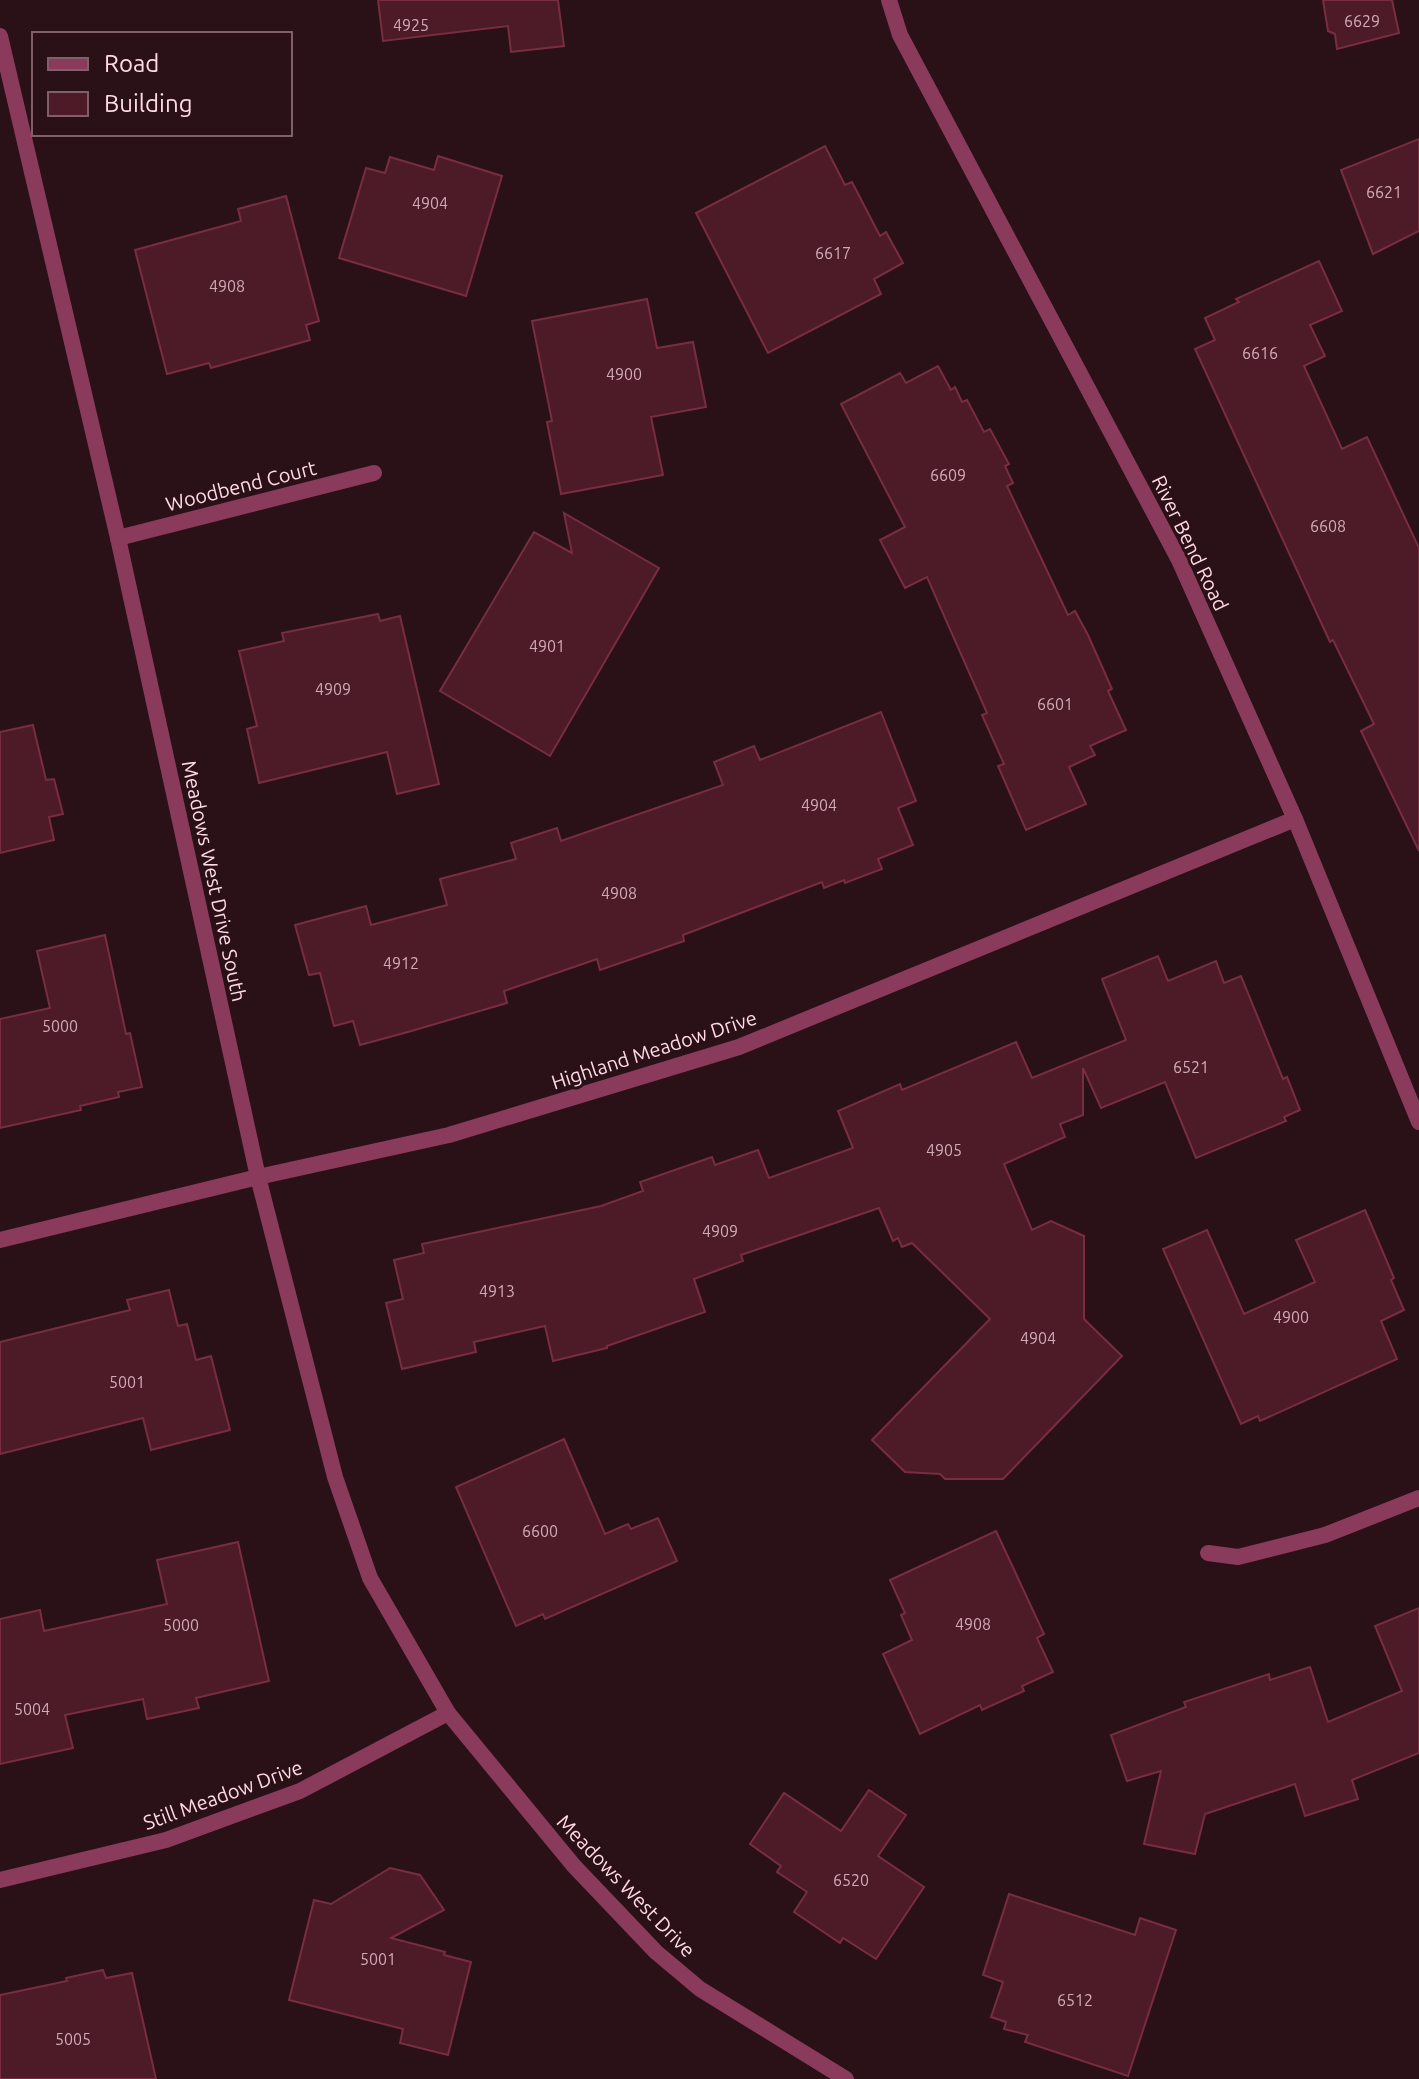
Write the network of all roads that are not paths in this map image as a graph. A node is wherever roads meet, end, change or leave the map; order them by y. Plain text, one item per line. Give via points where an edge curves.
1 (889, 0) edge
2 (0, 36) edge
3 (374, 473) dead end
4 (118, 538) junction
5 (1295, 819) junction
6 (1419, 1122) edge
7 (258, 1177) junction
8 (0, 1240) edge
9 (1419, 1498) edge
10 (1208, 1553) dead end
11 (448, 1713) junction
12 (0, 1880) edge
13 (846, 2079) edge

1 - 5 street, River Bend Road via 900,35 1179,560
2 - 4 street, Meadows West Drive South
3 - 4 street, Woodbend Court
4 - 7 street, Meadows West Drive South
5 - 6 street, River Bend Road
5 - 7 street, Highland Meadow Drive via 739,1047 449,1135
7 - 8 street, Highland Meadow Drive
7 - 11 street, Meadows West Drive South via 335,1477 370,1578
9 - 10 street via 1325,1535 1238,1557
11 - 12 street, Still Meadow Drive via 300,1791 166,1840
11 - 13 street, Meadows West Drive via 574,1866 656,1952 700,1989

